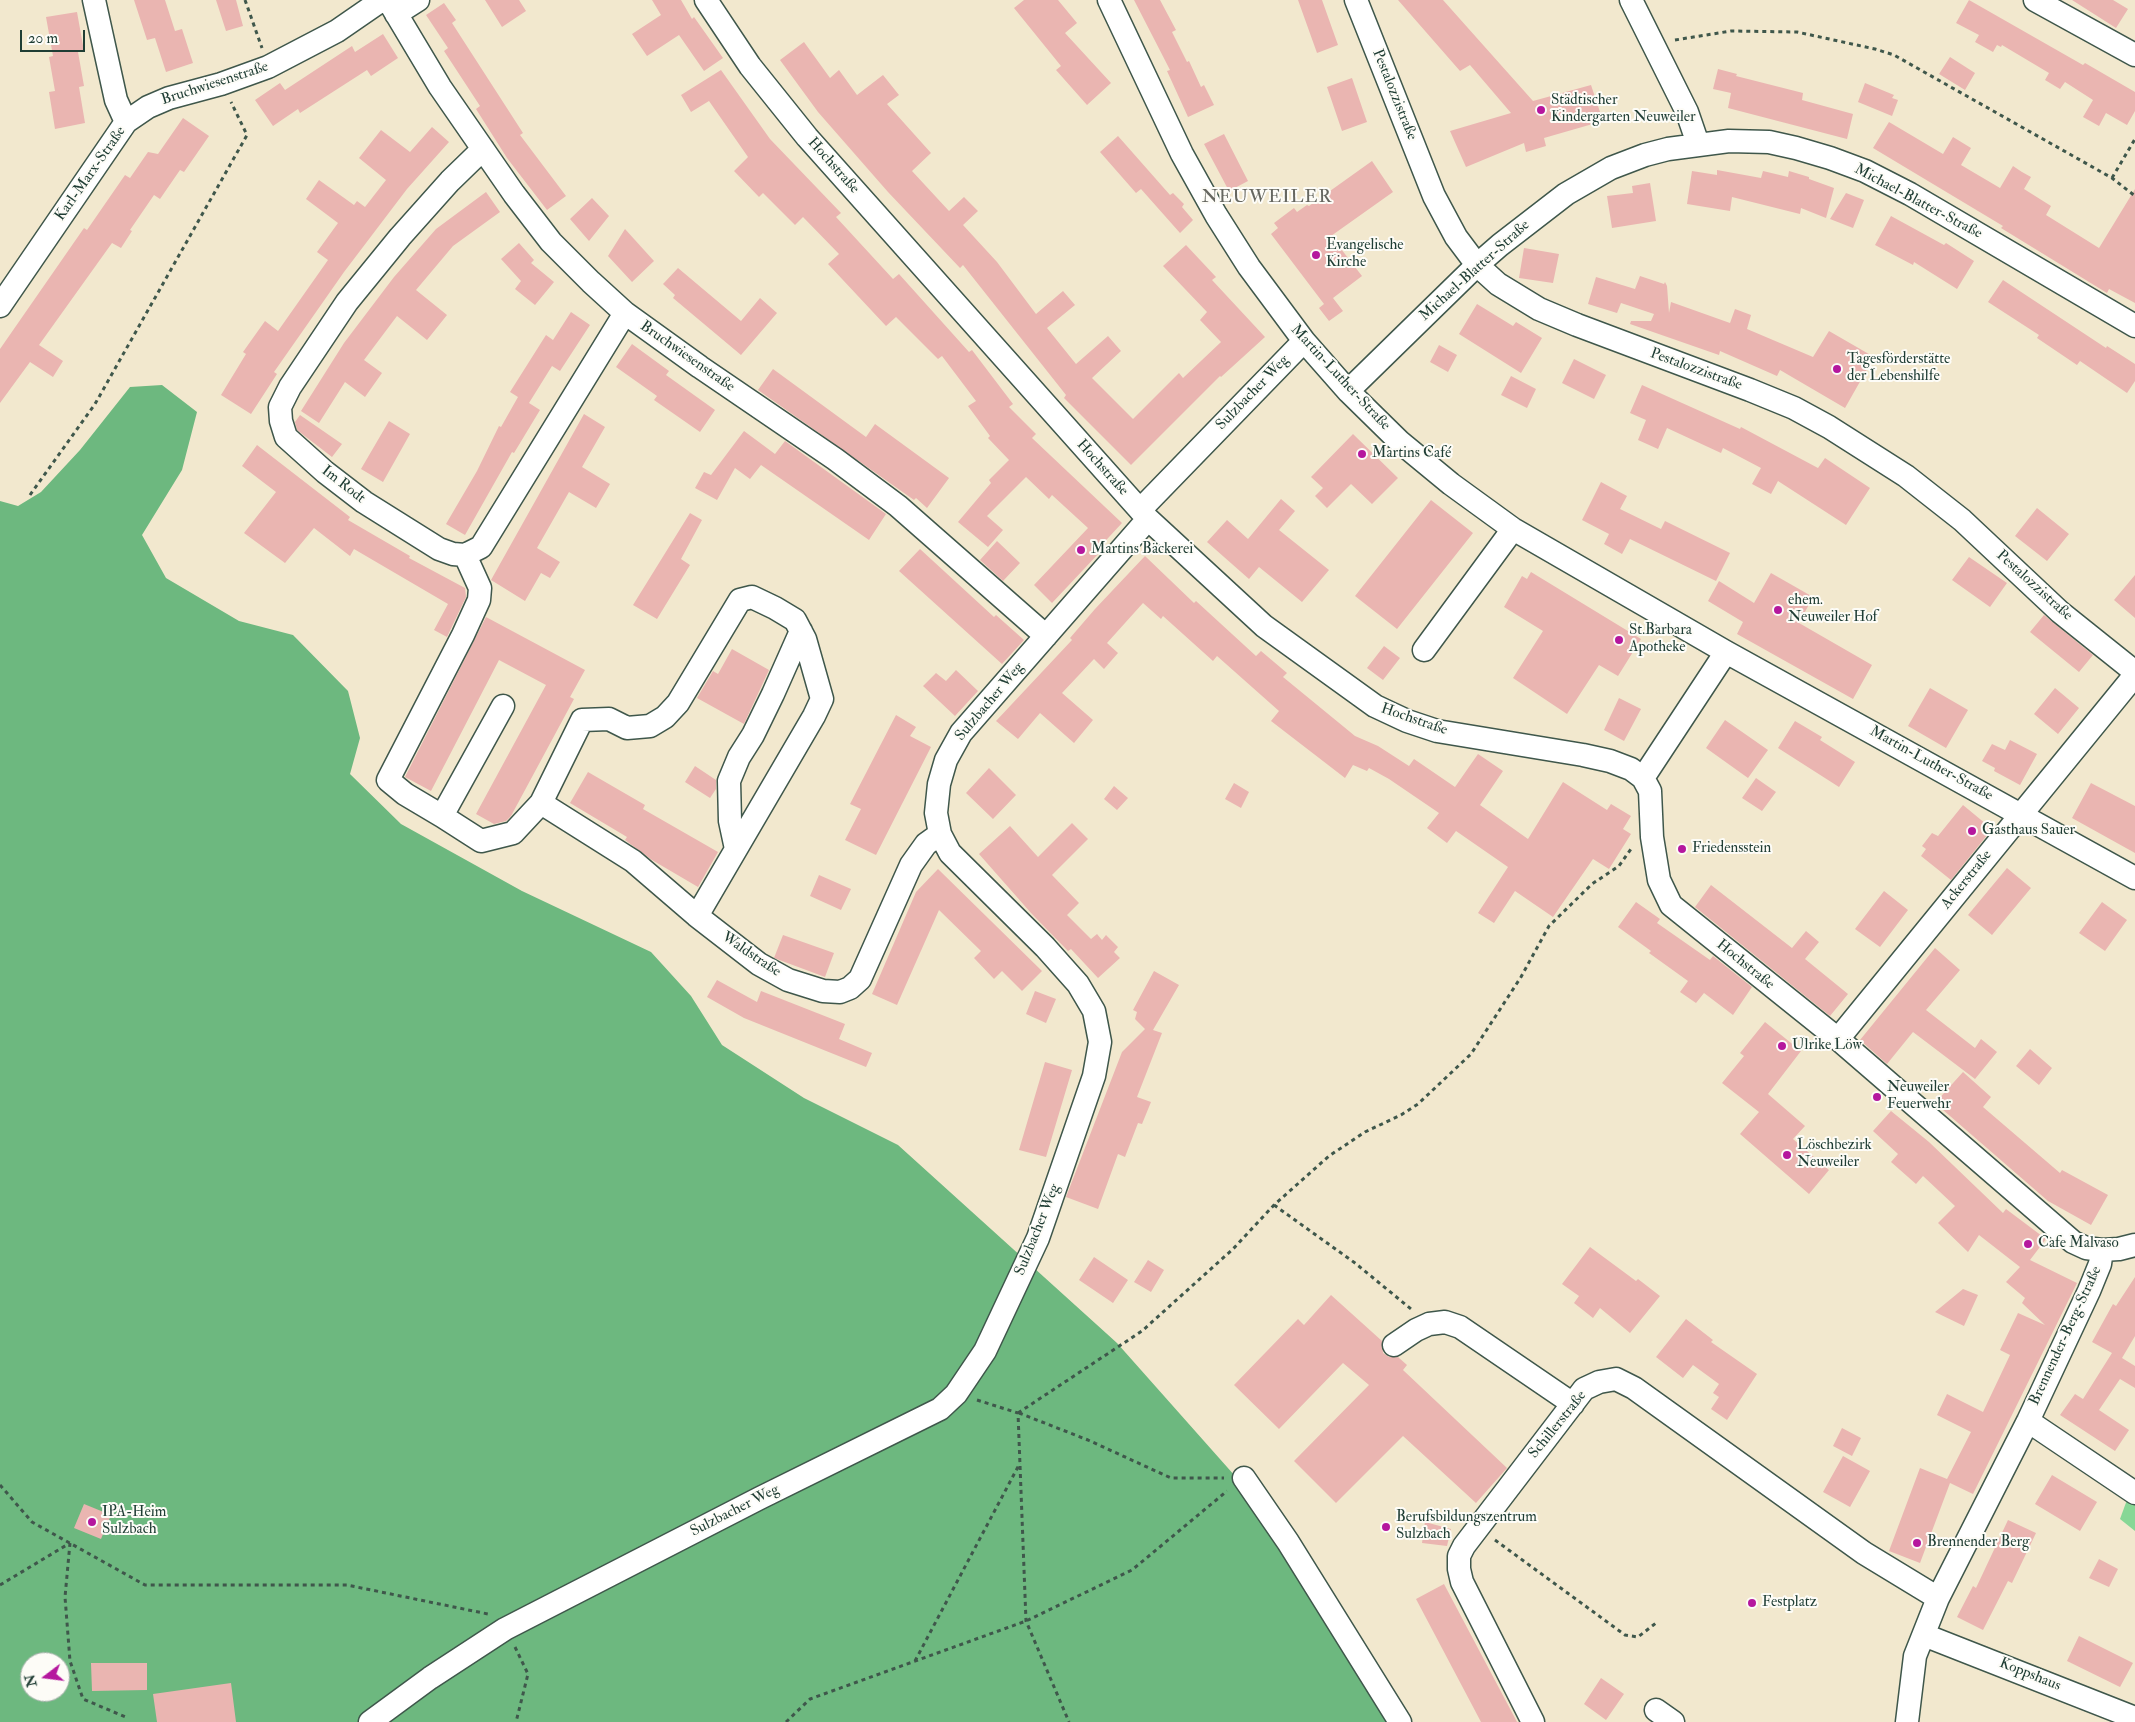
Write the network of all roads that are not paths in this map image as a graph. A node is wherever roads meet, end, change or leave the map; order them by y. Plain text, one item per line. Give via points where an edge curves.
1 (94, 0) edge
2 (418, 0) edge
3 (706, 0) edge
4 (1109, 0) edge
5 (1356, 0) edge
6 (1631, 0) edge
7 (2035, 0) edge
8 (389, 5) edge
9 (2135, 55) edge
10 (126, 122) junction
11 (1698, 144) junction
12 (483, 149) junction
13 (1477, 265) junction
14 (0, 306) edge
15 (625, 313) junction
16 (2135, 326) edge
17 (1304, 341) junction
18 (1348, 391) junction
19 (1144, 514) junction
20 (1513, 529) junction
21 (465, 555) junction
22 (801, 631) junction
23 (1046, 636) junction
24 (1424, 650) dead end
25 (1726, 652) junction
26 (2135, 673) edge
27 (503, 706) dead end
28 (1644, 778) junction
29 (541, 802) junction
30 (2020, 814) junction
31 (442, 816) junction
32 (940, 834) junction
33 (736, 849) junction
34 (2135, 878) edge
35 (697, 916) junction
36 (1838, 1039) junction
37 (2135, 1245) edge
38 (2102, 1250) junction
39 (1394, 1345) dead end
40 (1573, 1404) junction
41 (2028, 1421) junction
42 (1244, 1478) road end
43 (2135, 1492) edge
44 (1938, 1598) junction
45 (1924, 1635) junction
46 (2135, 1718) edge
47 (370, 1722) edge
48 (1400, 1722) edge
49 (1533, 1722) edge
50 (1907, 1722) edge

1 - 10 street, Karl-Marx-Straße via 116,100
2 - 8 street, Bruchwiesenstraße
3 - 19 street, Hochstraße via 750,66 807,137
4 - 17 street, Martin-Luther-Straße via 1182,154 1212,207 1254,274
5 - 13 street, Pestalozzistraße via 1434,196 1456,237
6 - 11 street via 1687,112
7 - 9 street
8 - 10 street, Bruchwiesenstraße via 268,67 169,98
8 - 12 street, Bruchwiesenstraße
10 - 14 street, Karl-Marx-Straße
11 - 13 street, Michael-Blatter-Straße via 1645,156 1611,168 1566,194
11 - 16 street, Michael-Blatter-Straße via 1769,142 1865,171
12 - 15 street, Bruchwiesenstraße via 551,242
12 - 21 street, Im Rodt via 450,181 346,302 280,407 280,421 286,437 325,472 364,502 439,549
13 - 18 street, Michael-Blatter-Straße
13 - 26 street, Pestalozzistraße via 1498,284 1539,309 1777,401 1829,427 1906,476 1962,520 2060,612
15 - 21 street via 481,547
15 - 23 street, Bruchwiesenstraße via 898,506
17 - 18 street, Martin-Luther-Straße
17 - 19 street, Sulzbacher Weg
18 - 20 street, Martin-Luther-Straße via 1400,442
19 - 23 street, Sulzbacher Weg
19 - 28 street, Hochstraße via 1264,626 1375,706 1437,731 1592,757 1631,769
20 - 24 street
20 - 25 street, Martin-Luther-Straße
21 - 31 street via 480,588 479,600 388,780
22 - 29 street via 795,620 775,608 752,598 740,600 678,703 666,717 650,726 627,728 609,719 582,720
22 - 33 street via 730,781 730,821
22 - 33 street via 822,699
23 - 32 street, Sulzbacher Weg via 962,733 946,760 936,813
25 - 28 street
25 - 30 street, Martin-Luther-Straße
26 - 30 street, Ackerstraße
27 - 31 street
28 - 36 street, Hochstraße via 1650,791 1652,837 1659,880 1671,905
29 - 31 street via 514,833 481,840
29 - 35 street, Waldstraße via 633,861
30 - 34 street, Martin-Luther-Straße
30 - 36 street, Ackerstraße
32 - 35 street, Waldstraße via 926,844 911,865 860,979 840,992 823,991 781,976 759,964
32 - 47 street, Sulzbacher Weg via 950,853 1078,984 1094,1011 1100,1042 1094,1076 1038,1238 985,1352 956,1394 940,1409 505,1629
33 - 35 street
36 - 38 street, Hochstraße via 2073,1242
37 - 38 street, Hochstraße
38 - 41 street, Brennender-Berg-Straße via 2089,1291
39 - 40 street via 1429,1324 1445,1322 1460,1327
40 - 44 street, Schillerstraße via 1584,1389 1599,1382 1616,1379 1634,1388 1864,1553
40 - 49 street, Schillerstraße via 1459,1556 1462,1582
41 - 43 street, Brennender-Berg-Straße
41 - 44 street, Brennender-Berg-Straße
42 - 48 street via 1288,1542
44 - 45 street, Brennender-Berg-Straße
45 - 46 street, Koppshaus
45 - 50 street, Brennender-Berg-Straße via 1915,1656

